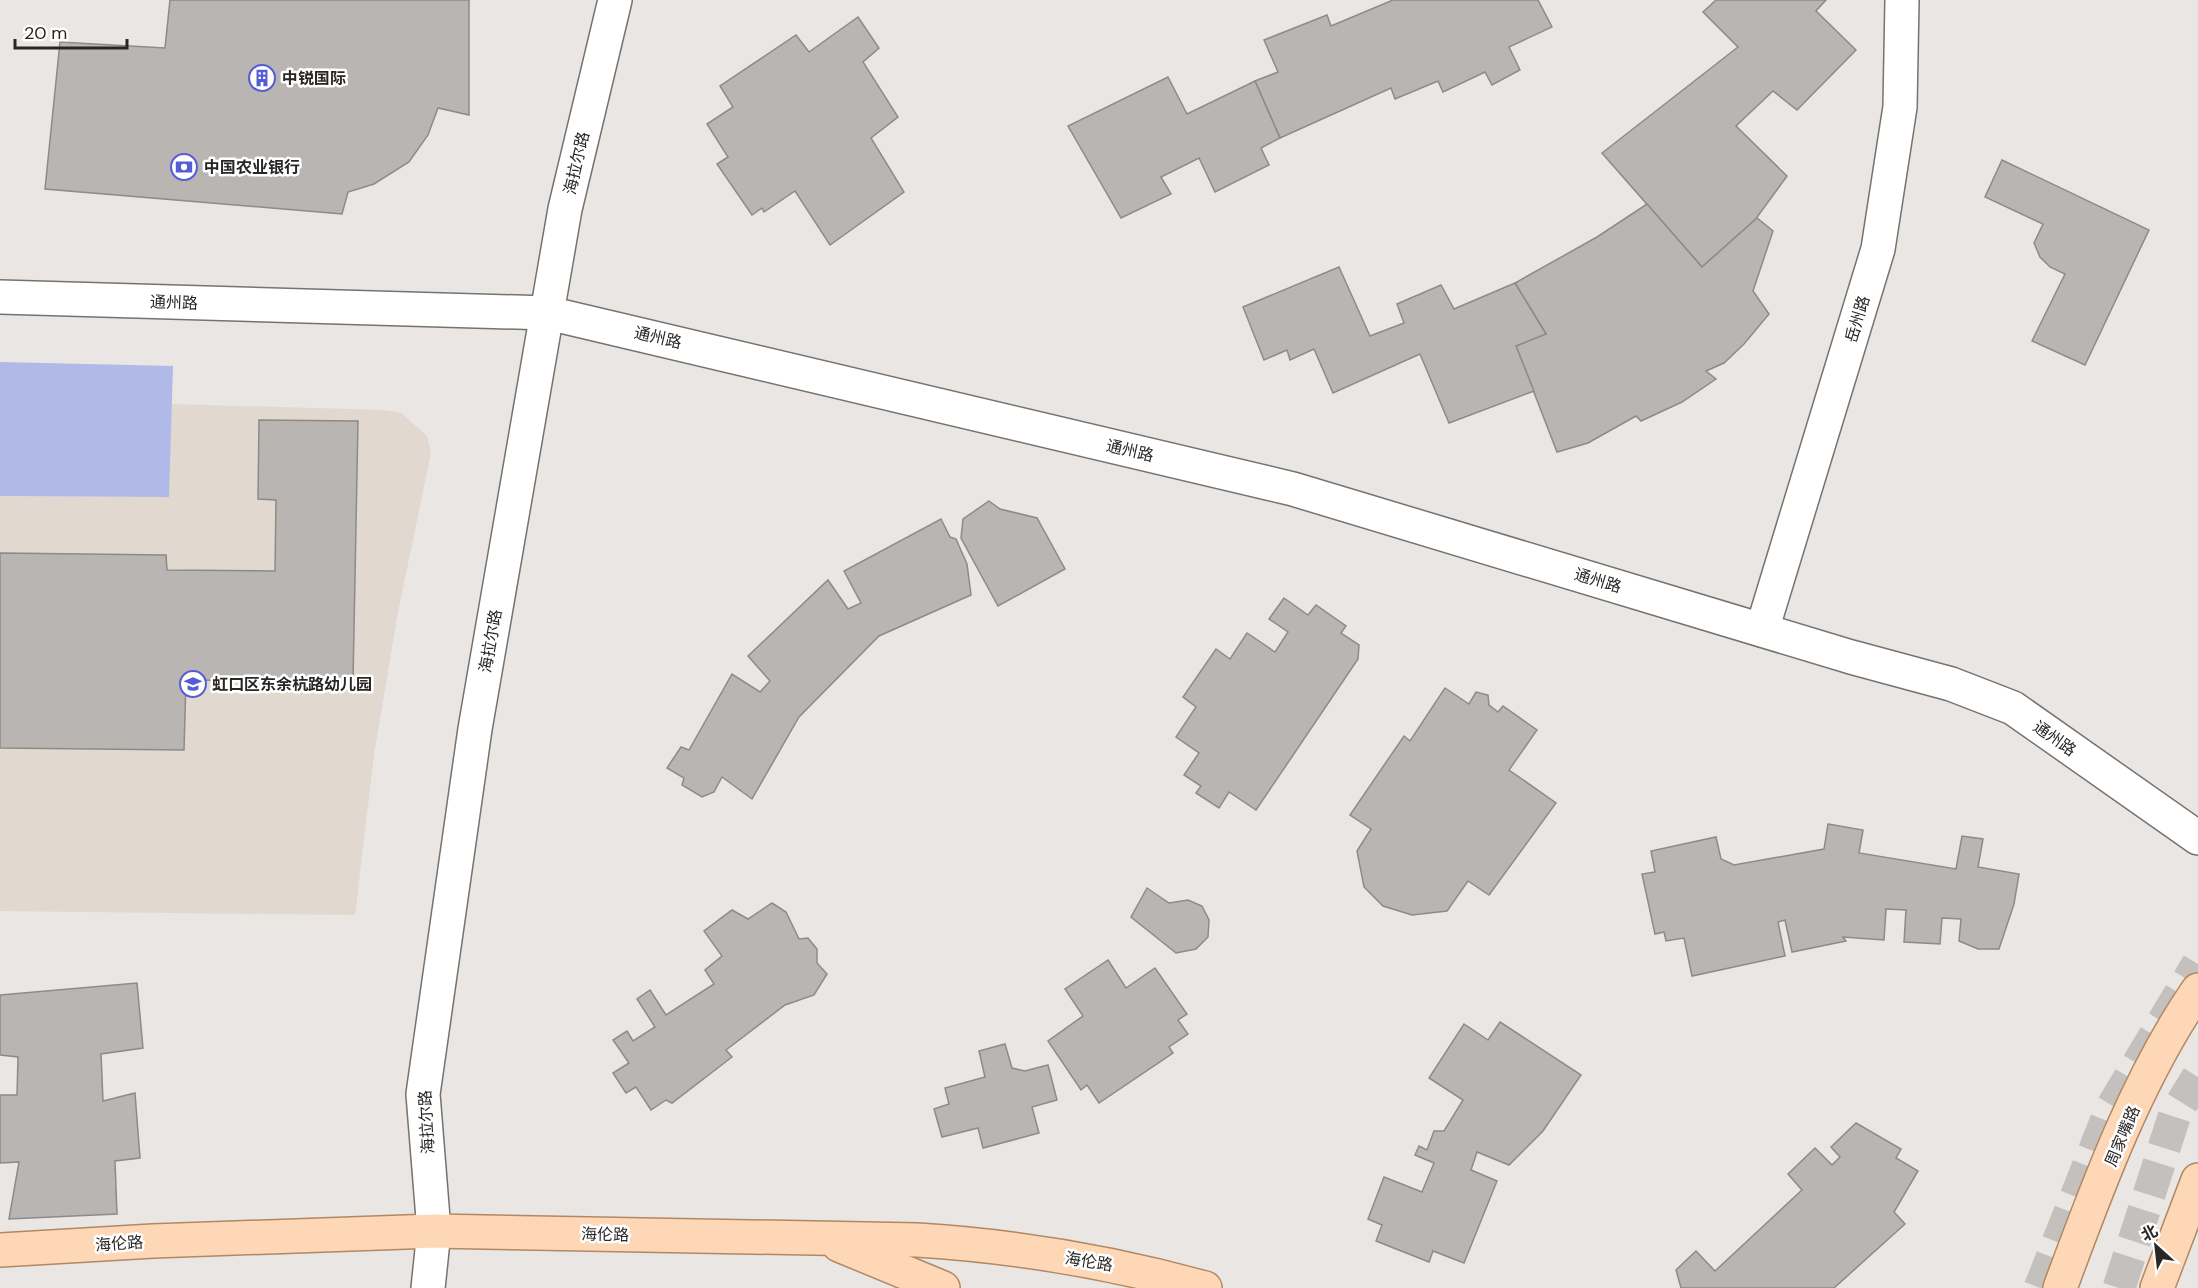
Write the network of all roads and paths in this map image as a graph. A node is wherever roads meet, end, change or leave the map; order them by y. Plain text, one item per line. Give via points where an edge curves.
1 (615, 0) edge
2 (1902, 0) edge
3 (0, 297) edge
4 (548, 313) junction
5 (1762, 630) junction
6 (2198, 838) edge
7 (2198, 990) edge
8 (2198, 1180) edge
9 (434, 1232) junction
10 (824, 1239) junction
11 (0, 1250) edge
12 (428, 1288) edge
13 (943, 1288) edge
14 (1205, 1288) edge
15 (2060, 1288) edge
16 (2157, 1288) edge

1 - 4 street, 海拉尔路 via 565,209
2 - 5 street, 岳州路 via 1900,107 1878,249
3 - 4 street, 通州路
4 - 5 street, 通州路 via 1293,489
4 - 9 street, 海拉尔路 via 475,729 423,1094
5 - 6 street, 通州路 via 1951,684 2013,708
7 - 15 main road, 周家嘴路 via 2141,1091
8 - 16 main road
9 - 10 main road, 海伦路
9 - 11 main road, 海伦路
9 - 12 street, 海拉尔路
10 - 13 main road
10 - 14 main road, 海伦路 via 985,1244 1131,1268

